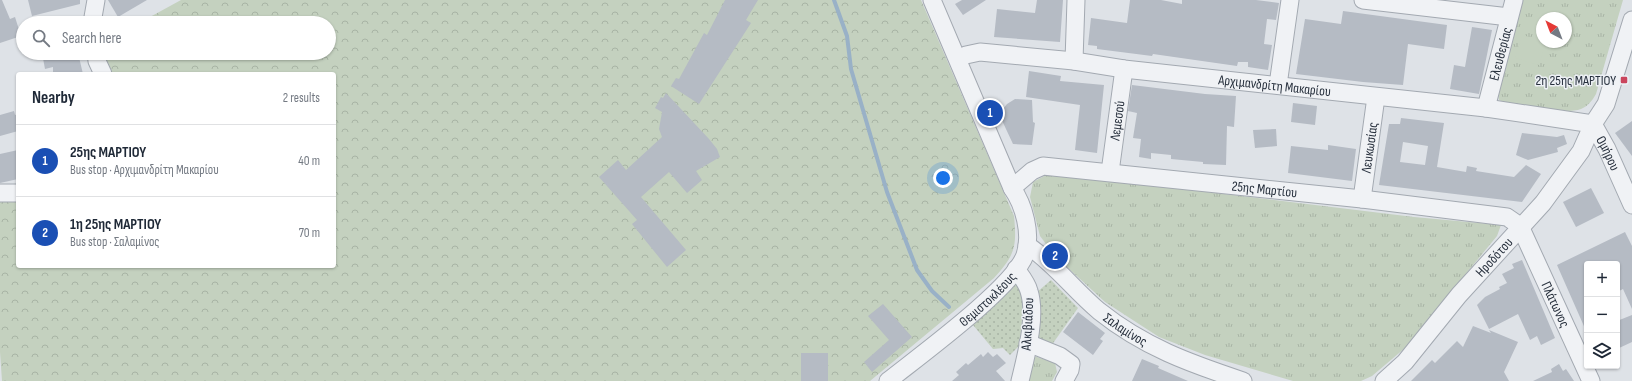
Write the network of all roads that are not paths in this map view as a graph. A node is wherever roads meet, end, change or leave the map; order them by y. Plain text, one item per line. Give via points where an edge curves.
1 (96, 0) edge
2 (932, 0) edge
3 (1076, 0) edge
4 (1290, 0) edge
5 (1363, 0) edge
6 (1514, 0) edge
7 (93, 16) edge
8 (1509, 17) junction
9 (1632, 20) edge
10 (958, 59) junction
11 (97, 60) edge
12 (1074, 62) junction
13 (1124, 69) junction
14 (102, 72) edge
15 (1278, 85) junction
16 (1376, 97) junction
17 (1486, 108) junction
18 (1593, 124) junction
19 (1110, 172) junction
20 (1012, 188) junction
21 (0, 193) edge
22 (16, 193) edge
23 (1362, 199) junction
24 (1632, 205) edge
25 (1520, 226) junction
26 (1027, 245) junction
27 (1016, 270) junction
28 (1028, 343) junction
29 (888, 381) edge
30 (1020, 381) edge
31 (1064, 381) edge
32 (1243, 381) edge
33 (1384, 381) edge
34 (1591, 381) edge

1 - 7 street
2 - 10 street, Θεμιστοκλέους
3 - 12 street
4 - 15 street
5 - 8 street
6 - 8 street, Ελευθερίας
8 - 17 street, Ελευθερίας
9 - 18 street via 1606,104
10 - 12 street, Αρχιμανδρίτη Μακαρίου via 980,52
10 - 20 street, Θεμιστοκλέους
11 - 14 street
12 - 13 street, Αρχιμανδρίτη Μακαρίου
13 - 15 street, Αρχιμανδρίτη Μακαρίου
13 - 19 street, Λεμεσού
15 - 16 street, Αρχιμανδρίτη Μακαρίου
16 - 17 street, Αρχιμανδρίτη Μακαρίου
16 - 23 street, Λευκωσίας
17 - 18 street, Αρχιμανδρίτη Μακαρίου
18 - 24 street, Ομήρου via 1608,149
18 - 25 street, Ηροδότου via 1581,151 1543,204
19 - 20 street, 25ης Μαρτίου via 1043,166 1032,171
19 - 23 street, 25ης Μαρτίου
20 - 26 street, Θεμιστοκλέους via 1023,210
21 - 22 street
23 - 25 street, 25ης Μαρτίου via 1507,217
25 - 33 street, Ηροδότου via 1459,295 1405,362
25 - 34 street, Πλάτωνος
26 - 27 street, Θεμιστοκλέους via 1025,255
26 - 32 street, Σαλαμίνος via 1100,312 1141,340 1166,354
27 - 28 street, Αλκιβιάδου via 1030,291
27 - 29 street, Θεμιστοκλέους via 978,307
28 - 30 street, Αλκιβιάδου
28 - 31 street via 1060,356 1071,364

